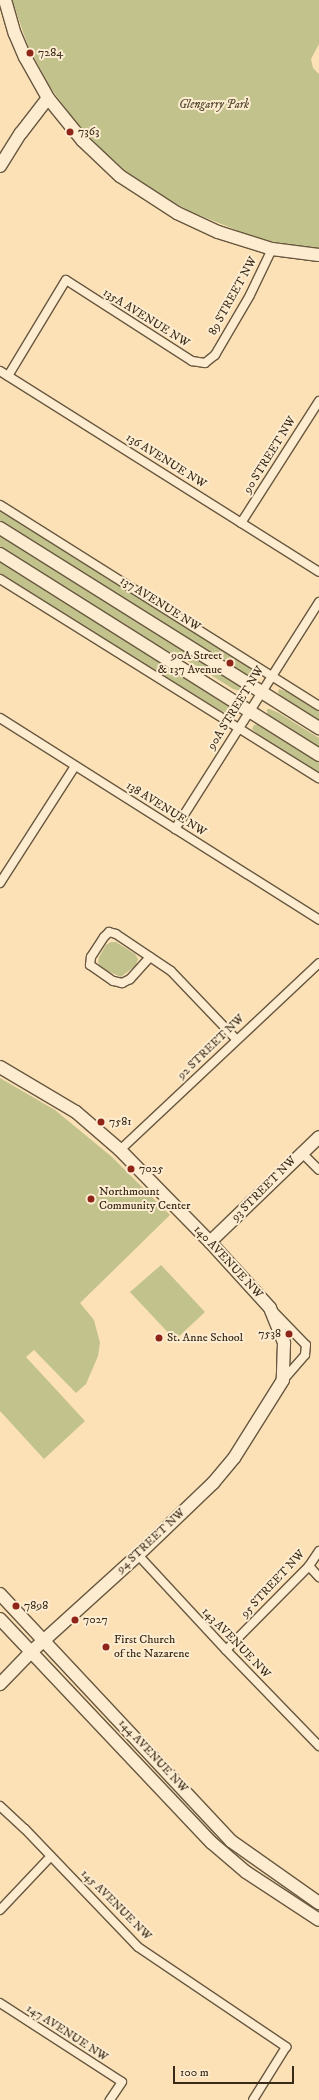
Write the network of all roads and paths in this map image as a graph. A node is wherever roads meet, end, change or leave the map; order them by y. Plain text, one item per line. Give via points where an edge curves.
1 (5, 0) edge
2 (48, 98) junction
3 (0, 166) edge
4 (272, 249) junction
5 (319, 255) edge
6 (215, 355) joint
7 (0, 370) edge
8 (8, 376) junction
9 (319, 401) edge
10 (0, 505) edge
11 (242, 523) junction
12 (0, 528) edge
13 (0, 554) edge
14 (319, 572) edge
15 (0, 579) edge
16 (319, 602) edge
17 (272, 675) junction
18 (262, 691) junction
19 (319, 706) edge
20 (250, 710) junction
21 (0, 718) edge
22 (239, 727) junction
23 (319, 728) edge
24 (319, 755) edge
25 (75, 766) junction
26 (319, 778) edge
27 (175, 828) junction
28 (0, 883) edge
29 (319, 920) edge
30 (150, 957) junction
31 (319, 963) edge
32 (236, 1039) junction
33 (0, 1066) edge
34 (319, 1137) edge
35 (120, 1150) junction
36 (301, 1152) junction
37 (319, 1170) edge
38 (210, 1242) junction
39 (270, 1308) junction
40 (283, 1380) junction
41 (319, 1551) edge
42 (138, 1555) junction
43 (309, 1566) junction
44 (319, 1577) edge
45 (0, 1594) edge
46 (0, 1619) edge
47 (44, 1640) junction
48 (226, 1650) junction
49 (31, 1652) junction
50 (0, 1684) edge
51 (319, 1746) edge
52 (0, 1806) edge
53 (50, 1856) junction
54 (319, 1903) edge
55 (0, 1910) edge
56 (319, 1920) edge
57 (0, 2003) edge
58 (110, 2100) edge
59 (253, 2100) edge

1 - 2 street via 25,57
2 - 3 street
2 - 4 street via 83,141 139,190 198,223
4 - 5 street
4 - 6 street, 89 STREET NW via 250,295
6 - 8 street, 135A AVENUE NW via 205,363 192,361 66,280
7 - 8 street, 136 AVENUE NW
8 - 11 street, 136 AVENUE NW
9 - 11 street, 90 STREET NW
10 - 17 street, 137 AVENUE NW
11 - 14 street, 136 AVENUE NW
12 - 18 street, 137 AVENUE NW
13 - 20 street
15 - 22 street
16 - 17 street, 90A STREET NW
17 - 18 street, 90A STREET NW
17 - 19 street, 137 AVENUE NW
18 - 20 street, 90A STREET NW
18 - 23 street, 137 AVENUE NW
20 - 22 street, 90A STREET NW
20 - 24 street
21 - 25 street, 138 AVENUE NW
22 - 26 street
22 - 27 street, 90A STREET NW
25 - 27 street, 138 AVENUE NW
25 - 28 street
27 - 29 street, 138 AVENUE NW
30 - 30 street via 110,932 91,957 90,965 113,981 122,983
30 - 32 street via 171,970
31 - 32 street, 92 STREET NW
32 - 35 street, 92 STREET NW
33 - 35 street, 140 AVENUE NW via 76,1112
34 - 36 street, 93 STREET NW
35 - 38 street, 140 AVENUE NW
36 - 37 street
36 - 38 street, 93 STREET NW
38 - 39 street, 140 AVENUE NW
39 - 40 street via 284,1343
39 - 40 street, 94 STREET NW via 306,1345 305,1355
40 - 42 street, 94 STREET NW via 230,1463 213,1483
41 - 43 street, 95 STREET NW
42 - 47 street, 94 STREET NW
42 - 48 street, 143 AVENUE NW
43 - 44 street
43 - 48 street, 95 STREET NW
45 - 47 street, 144 AVENUE NW
46 - 49 street, 144 AVENUE NW
47 - 49 street, 94 STREET NW
47 - 54 street, 144 AVENUE NW via 231,1841
48 - 51 street, 143 AVENUE NW
49 - 50 street, 94 STREET NW
49 - 56 street, 144 AVENUE NW via 212,1843 246,1872
52 - 53 street, 145 AVENUE NW
53 - 55 street
53 - 59 street, 145 AVENUE NW via 138,1947 286,2047
57 - 58 street, 147 AVENUE NW via 122,2082

